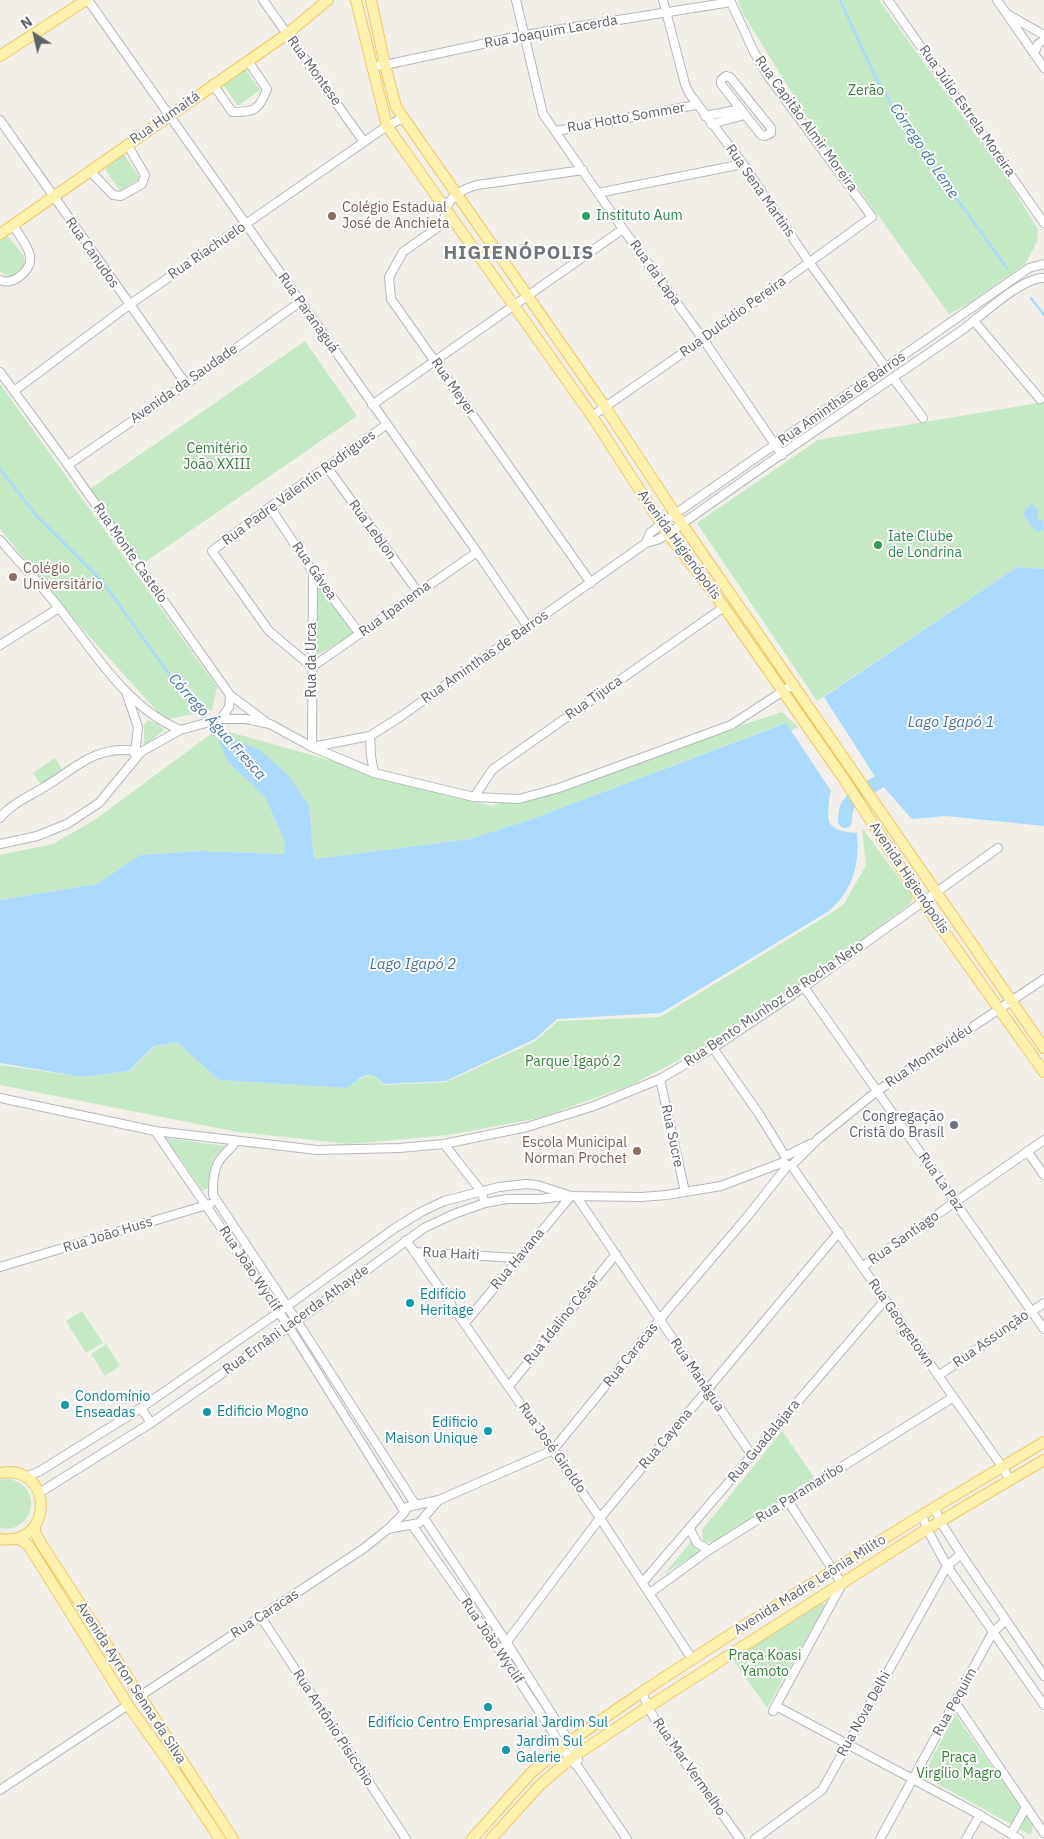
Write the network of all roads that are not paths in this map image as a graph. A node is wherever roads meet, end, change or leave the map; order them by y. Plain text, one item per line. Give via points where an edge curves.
1 (87, 0) edge
2 (263, 0) edge
3 (328, 0) edge
4 (356, 0) edge
5 (371, 0) edge
6 (516, 0) edge
7 (663, 0) edge
8 (888, 0) edge
9 (997, 0) edge
10 (731, 1) edge
11 (666, 13) junction
12 (1006, 13) junction
13 (287, 34) junction
14 (524, 35) junction
15 (1044, 35) edge
16 (1044, 40) edge
17 (1034, 54) junction
18 (0, 56) edge
19 (248, 61) junction
20 (385, 65) junction
21 (371, 66) junction
22 (1044, 68) edge
23 (213, 84) junction
24 (696, 105) junction
25 (743, 112) junction
26 (169, 115) junction
27 (705, 116) junction
28 (403, 118) junction
29 (0, 120) edge
30 (711, 124) junction
31 (387, 126) junction
32 (556, 131) junction
33 (364, 142) junction
34 (128, 144) junction
35 (743, 164) junction
36 (582, 170) junction
37 (90, 171) junction
38 (598, 193) junction
39 (456, 194) junction
40 (53, 197) junction
41 (447, 208) junction
42 (872, 217) joint
43 (1044, 223) edge
44 (13, 225) junction
45 (246, 225) junction
46 (623, 229) junction
47 (0, 234) edge
48 (809, 262) junction
49 (1044, 264) edge
50 (1044, 278) edge
51 (0, 280) edge
52 (527, 297) junction
53 (300, 302) junction
54 (129, 305) junction
55 (515, 305) junction
56 (974, 321) junction
57 (703, 338) junction
58 (434, 361) junction
59 (886, 368) junction
60 (0, 372) edge
61 (894, 378) junction
62 (186, 384) junction
63 (14, 391) junction
64 (1040, 399) dead end
65 (372, 405) junction
66 (605, 407) junction
67 (592, 416) junction
68 (923, 418) dead end
69 (386, 425) junction
70 (775, 445) junction
71 (782, 455) junction
72 (68, 465) junction
73 (326, 467) junction
74 (270, 507) junction
75 (675, 514) junction
76 (661, 524) junction
77 (682, 524) junction
78 (668, 534) junction
79 (0, 540) edge
80 (646, 543) junction
81 (477, 552) junction
82 (313, 572) junction
83 (591, 583) junction
84 (418, 592) junction
85 (724, 607) junction
86 (59, 608) junction
87 (528, 627) junction
88 (360, 634) junction
89 (0, 645) edge
90 (312, 667) junction
91 (794, 684) junction
92 (782, 692) junction
93 (126, 693) junction
94 (230, 695) junction
95 (220, 719) junction
96 (270, 724) junction
97 (180, 730) junction
98 (370, 736) junction
99 (312, 748) junction
100 (136, 751) junction
101 (130, 766) junction
102 (374, 773) junction
103 (474, 797) junction
104 (0, 818) edge
105 (0, 844) edge
106 (998, 848) dead end
107 (937, 892) junction
108 (923, 902) junction
109 (1044, 979) edge
110 (804, 987) junction
111 (1012, 1001) junction
112 (999, 1008) junction
113 (713, 1048) junction
114 (1044, 1048) edge
115 (1044, 1072) edge
116 (660, 1079) junction
117 (877, 1091) junction
118 (0, 1098) edge
119 (155, 1131) junction
120 (1044, 1140) edge
121 (236, 1141) junction
122 (444, 1144) junction
123 (1027, 1151) junction
124 (788, 1161) junction
125 (1044, 1175) edge
126 (481, 1191) junction
127 (685, 1192) junction
128 (574, 1196) junction
129 (216, 1201) junction
130 (955, 1202) junction
131 (485, 1203) junction
132 (206, 1205) junction
133 (839, 1232) junction
134 (406, 1240) junction
135 (414, 1252) junction
136 (616, 1254) junction
137 (518, 1258) junction
138 (0, 1267) edge
139 (862, 1267) junction
140 (885, 1300) junction
141 (1044, 1303) edge
142 (287, 1306) junction
143 (1031, 1311) junction
144 (279, 1312) junction
145 (660, 1319) junction
146 (297, 1321) junction
147 (465, 1323) junction
148 (289, 1327) junction
149 (1044, 1329) edge
150 (938, 1376) junction
151 (509, 1386) junction
152 (707, 1389) junction
153 (952, 1398) junction
154 (141, 1408) junction
155 (151, 1423) junction
156 (1044, 1442) edge
157 (553, 1450) junction
158 (751, 1454) junction
159 (1044, 1460) edge
160 (1003, 1468) junction
161 (0, 1473) edge
162 (26, 1477) junction
163 (1010, 1481) junction
164 (39, 1493) junction
165 (439, 1500) junction
166 (788, 1501) junction
167 (417, 1504) junction
168 (935, 1508) junction
169 (404, 1512) junction
170 (922, 1515) junction
171 (424, 1516) junction
172 (600, 1518) junction
173 (940, 1521) junction
174 (411, 1524) junction
175 (35, 1526) junction
176 (388, 1529) junction
177 (690, 1529) junction
178 (927, 1529) junction
179 (0, 1538) edge
180 (18, 1538) junction
181 (709, 1550) junction
182 (961, 1554) junction
183 (947, 1566) junction
184 (833, 1570) junction
185 (643, 1582) junction
186 (842, 1584) junction
187 (650, 1593) junction
188 (260, 1617) junction
189 (1006, 1620) junction
190 (993, 1632) junction
191 (507, 1643) junction
192 (500, 1651) junction
193 (692, 1659) junction
194 (1044, 1676) edge
195 (642, 1692) junction
196 (140, 1696) junction
197 (955, 1702) junction
198 (128, 1705) junction
199 (1044, 1705) edge
200 (648, 1707) junction
201 (848, 1743) junction
202 (566, 1744) junction
203 (574, 1756) junction
204 (913, 1779) junction
205 (517, 1788) junction
206 (0, 1790) edge
207 (528, 1798) junction
208 (504, 1803) junction
209 (1026, 1807) junction
210 (515, 1812) junction
211 (980, 1815) junction
212 (1044, 1833) edge
213 (1011, 1834) junction
214 (220, 1839) edge
215 (233, 1839) edge
216 (406, 1839) edge
217 (472, 1839) edge
218 (491, 1839) edge
219 (627, 1839) edge
220 (740, 1839) edge
221 (755, 1839) edge
222 (880, 1839) edge
223 (966, 1839) edge
224 (1019, 1839) edge

1 - 18 main road
1 - 26 street, Rua Paranaguá
2 - 13 street, Rua Montese
3 - 13 main road, Rua Humaitá
4 - 21 main road, Avenida Higienópolis
5 - 20 main road, Avenida Higienópolis
6 - 14 street, Rua da Lapa
7 - 11 street, Rua Sena Martins
8 - 43 street, Rua Júlio Estrela Moreira
9 - 12 street
10 - 11 street, Rua Joaquim Lacerda
10 - 42 street, Rua Capitão Almir Moreira via 768,76
11 - 14 street, Rua Joaquim Lacerda
11 - 24 street, Rua Sena Martins via 685,84
12 - 15 street
12 - 17 street
13 - 19 main road, Rua Humaitá
13 - 33 street, Rua Montese
14 - 20 street, Rua Joaquim Lacerda
14 - 32 street, Rua da Lapa via 544,114
16 - 17 street via 1038,44
17 - 22 street
19 - 23 main road, Rua Humaitá
19 - 23 street via 267,90 262,104 250,112 232,112
20 - 21 street, Rua Joaquim Lacerda
20 - 28 main road, Avenida Higienópolis via 396,107
21 - 31 main road, Avenida Higienópolis
23 - 26 main road, Rua Humaitá
24 - 27 street, Rua Sena Martins
24 - 32 street, Rua Hotto Sommer
25 - 25 street via 763,137 771,133 771,128 726,76 721,84
25 - 27 street
25 - 30 street
26 - 34 main road, Rua Humaitá
26 - 45 street, Rua Paranaguá
27 - 30 street, Rua Sena Martins
28 - 31 street, Rua Riachuelo
28 - 39 main road, Avenida Higienópolis
29 - 40 street, Rua Canudos
30 - 35 street, Rua Sena Martins
31 - 33 street, Rua Riachuelo
31 - 41 main road, Avenida Higienópolis
32 - 36 street, Rua da Lapa
33 - 45 street, Rua Riachuelo
34 - 37 main road, Rua Humaitá
34 - 37 street via 145,175 142,184 121,196 113,196
35 - 38 street
35 - 48 street, Rua Sena Martins
36 - 38 street, Rua da Lapa
36 - 39 street via 476,185
37 - 40 main road, Rua Humaitá
38 - 46 street, Rua da Lapa
39 - 41 street, Rua Meyer
39 - 52 main road, Avenida Higienópolis
40 - 44 main road, Rua Humaitá
40 - 54 street, Rua Canudos
41 - 55 main road, Avenida Higienópolis
41 - 58 street, Rua Meyer via 446,219 441,225 403,252 389,277 391,298
42 - 48 street, Rua Dulcídio Pereira
44 - 47 main road, Rua Humaitá
44 - 51 street via 30,253 30,263 26,272 15,280
45 - 53 street, Rua Paranaguá
45 - 54 street, Rua Riachuelo
46 - 52 street
46 - 57 street, Rua da Lapa
48 - 57 street, Rua Dulcídio Pereira
48 - 59 street, Rua Sena Martins
49 - 59 street, Rua Aminthas de Barros via 1028,268
50 - 56 street, Rua Aminthas de Barros via 1026,282
52 - 55 street
52 - 66 main road, Avenida Higienópolis
53 - 62 street, Avenida da Saudade
53 - 65 street, Rua Paranaguá
54 - 62 street, Rua Canudos
54 - 63 street, Rua Riachuelo
55 - 58 street
55 - 67 main road, Avenida Higienópolis
56 - 61 street, Rua Aminthas de Barros
56 - 64 street
57 - 66 street, Rua Dulcídio Pereira
57 - 70 street, Rua da Lapa
58 - 65 street
58 - 83 street, Rua Meyer
59 - 70 street, Rua Aminthas de Barros
60 - 63 street, Rua Monte Castelo
61 - 68 street
61 - 71 street, Rua Aminthas de Barros
62 - 72 street, Avenida da Saudade
63 - 72 street, Rua Monte Castelo
65 - 69 street, Rua Paranaguá
66 - 67 street, Rua Dulcídio Pereira
66 - 75 main road, Avenida Higienópolis
67 - 76 main road, Avenida Higienópolis
69 - 73 street, Rua Padre Valentin Rodrigues
69 - 81 street, Rua Paranaguá
70 - 71 street, Rua da Lapa
70 - 75 street, Rua Aminthas de Barros
71 - 77 street, Rua Aminthas de Barros
72 - 94 street, Rua Monte Castelo
73 - 74 street, Rua Padre Valentin Rodrigues
73 - 84 street, Rua Leblon
74 - 82 street, Rua Gávea
74 - 90 street, Rua Padre Valentin Rodrigues via 212,551 269,632
75 - 76 street, Rua Aminthas de Barros
75 - 77 main road, Avenida Higienópolis
76 - 78 main road, Avenida Higienópolis
76 - 80 street, Rua Aminthas de Barros via 650,533
77 - 78 street, Rua Aminthas de Barros
77 - 91 main road, Avenida Higienópolis
78 - 80 street, Rua Aminthas de Barros
78 - 85 main road, Avenida Higienópolis
79 - 86 street
80 - 83 street, Rua Aminthas de Barros
81 - 84 street, Rua Ipanema
81 - 87 street, Rua Paranaguá
82 - 88 street, Rua Gávea
82 - 90 street, Rua da Urca
83 - 87 street, Rua Aminthas de Barros
84 - 88 street, Rua Ipanema
85 - 92 main road, Avenida Higienópolis
85 - 103 street, Rua Tijuca via 493,769
86 - 89 street
86 - 93 street
87 - 98 street, Rua Aminthas de Barros
88 - 90 street, Rua Ipanema
90 - 99 street, Rua da Urca
91 - 92 street
91 - 107 main road, Avenida Higienópolis
92 - 103 street via 731,725 559,788 519,799
92 - 108 main road, Avenida Higienópolis via 849,787
93 - 97 street via 157,719
93 - 100 street via 136,719
94 - 95 street via 229,707
94 - 96 street, Rua Monte Castelo
95 - 96 street via 246,719
95 - 97 street
96 - 99 street
97 - 101 street via 141,752
98 - 99 street, Rua Aminthas de Barros
98 - 102 street
99 - 102 street
100 - 101 street
100 - 104 street via 113,751 82,761 14,804
101 - 105 street via 99,802 67,824 37,836
102 - 103 street
106 - 107 street
107 - 108 street, Rua Bento Munhoz da Rocha Neto
107 - 111 main road, Avenida Higienópolis
108 - 110 street, Rua Bento Munhoz da Rocha Neto
108 - 112 main road, Avenida Higienópolis
109 - 111 street, Rua Montevidéu
110 - 113 street, Rua Bento Munhoz da Rocha Neto
110 - 117 street, Rua La Paz
111 - 112 street, Rua Montevidéu
111 - 114 main road, Avenida Higienópolis
112 - 115 main road, Avenida Higienópolis
112 - 117 street, Rua Montevidéu
113 - 116 street, Rua Bento Munhoz da Rocha Neto
113 - 124 street, Rua Georgetown
116 - 122 street, Rua Bento Munhoz da Rocha Neto via 594,1106 527,1127
116 - 127 street, Rua Sucre
117 - 124 street, Rua Montevidéu
117 - 130 street, Rua La Paz
118 - 119 street, Rua Bento Munhoz da Rocha Neto
119 - 121 street, Rua Bento Munhoz da Rocha Neto
119 - 132 street, Rua João Wyclif
120 - 123 street, Rua Santiago
121 - 122 street, Rua Bento Munhoz da Rocha Neto via 337,1150
121 - 129 street via 216,1167 213,1195
122 - 126 street
123 - 125 street
123 - 130 street, Rua Santiago
124 - 127 street, Rua Montevidéu via 721,1186
124 - 133 street, Rua Georgetown
124 - 145 street, Rua Caracas via 748,1217
126 - 128 street, Rua Montevidéu via 526,1184
126 - 131 street
126 - 142 street, Rua Montevidéu via 444,1201 421,1212
127 - 128 street, Rua Montevidéu via 641,1198
128 - 131 street, Rua Ernâni Lacerda Athayde
128 - 136 street, Rua Manágua
128 - 137 street, Rua Havana
129 - 132 street, Rua João Huss
129 - 142 street, Rua João Wyclif
130 - 139 street, Rua Santiago
130 - 143 street, Rua La Paz
131 - 134 street, Rua Ernâni Lacerda Athayde via 438,1220
132 - 138 street, Rua João Huss
132 - 144 street, Rua João Wyclif
133 - 139 street, Rua Georgetown
133 - 152 street, Rua Cayena
134 - 135 street, Rua José Giroldo
134 - 146 street, Rua Ernâni Lacerda Athayde
135 - 137 street, Rua Haiti
135 - 147 street, Rua José Giroldo
136 - 145 street, Rua Manágua
136 - 151 street, Rua Idalino César
137 - 147 street, Rua Havana
139 - 140 street, Rua Georgetown
140 - 150 street, Rua Georgetown
140 - 158 street, Rua Guadalajara
141 - 143 street, Rua Assunção
142 - 144 street, Rua Montevidéu
142 - 146 street, Rua João Wyclif
143 - 149 street, Rua La Paz
143 - 150 street, Rua Assunção
144 - 148 street, Rua João Wyclif
144 - 154 street, Rua Ernâni Lacerda Athayde
145 - 152 street, Rua Manágua
145 - 157 street, Rua Caracas
146 - 148 street, Rua Ernâni Lacerda Athayde
146 - 167 street, Rua João Wyclif
147 - 151 street, Rua José Giroldo
148 - 155 street, Rua Ernâni Lacerda Athayde
148 - 169 street, Rua João Wyclif
150 - 153 street, Rua Georgetown
151 - 157 street, Rua José Giroldo
152 - 158 street, Rua Manágua
152 - 172 street, Rua Cayena
153 - 160 street, Rua Georgetown
153 - 166 street, Rua Paramaribo
154 - 155 street
154 - 162 street, Rua Ernâni Lacerda Athayde
155 - 164 street, Rua Ernâni Lacerda Athayde
156 - 160 main road, Avenida Madre Leônia Milito
157 - 165 street, Rua Caracas
157 - 172 street, Rua José Giroldo
158 - 177 street, Rua Guadalajara
159 - 163 main road, Avenida Madre Leônia Milito
160 - 163 street, Rua Georgetown
160 - 168 main road, Avenida Madre Leônia Milito
161 - 162 main road via 10,1472
162 - 164 main road
163 - 173 main road, Avenida Madre Leônia Milito
164 - 175 main road via 42,1510
165 - 167 street, Rua Caracas
165 - 171 street, Rua Caracas
166 - 181 street, Rua Paramaribo
166 - 184 street
167 - 169 street, Rua Caracas
167 - 171 street, Rua João Wyclif via 423,1509
168 - 170 main road, Avenida Madre Leônia Milito
168 - 173 street
169 - 174 street, Rua João Wyclif via 405,1520
169 - 176 street, Rua Caracas
170 - 178 street
170 - 184 main road, Avenida Madre Leônia Milito
171 - 174 street, Rua Caracas via 419,1523
171 - 191 street, Rua João Wyclif
172 - 185 street, Rua José Giroldo
172 - 191 street, Rua Cayena
173 - 178 main road, Avenida Madre Leônia Milito
173 - 182 street
174 - 176 street, Rua Caracas
174 - 192 street, Rua João Wyclif
175 - 180 main road
175 - 196 main road, Avenida Ayrton Senna da Silva via 37,1538
176 - 188 street, Rua Caracas
177 - 181 street via 697,1543
177 - 185 street, Rua Guadalajara
178 - 183 street
178 - 186 main road, Avenida Madre Leônia Milito
179 - 180 main road
180 - 198 main road, Avenida Ayrton Senna da Silva via 28,1546
181 - 187 street, Rua Paramaribo
182 - 183 street
182 - 189 street
183 - 190 street
183 - 201 street, Rua Nova Delhi
184 - 186 street
184 - 193 main road, Avenida Madre Leônia Milito
185 - 187 street, Rua José Giroldo
186 - 200 main road, Avenida Madre Leônia Milito
186 - 201 street via 775,1709
187 - 193 street, Rua José Giroldo
188 - 196 street, Rua Caracas
188 - 216 street, Rua Antônio Pisicchio
189 - 190 street, Rua Pequim
189 - 194 street
190 - 197 street, Rua Pequim
190 - 199 street
191 - 192 street, Rua Cayena
191 - 202 street, Rua João Wyclif
192 - 202 street, Rua João Wyclif
193 - 195 main road, Avenida Madre Leônia Milito
195 - 200 street, Rua Mar Vermelho
195 - 202 main road, Avenida Madre Leônia Milito
196 - 215 main road, Avenida Ayrton Senna da Silva
197 - 204 street, Rua Pequim
197 - 209 street
198 - 206 street
198 - 214 main road, Avenida Ayrton Senna da Silva
200 - 203 main road, Avenida Madre Leônia Milito
200 - 220 street, Rua Mar Vermelho
201 - 204 street
201 - 221 street, Rua Nova Delhi via 822,1790
202 - 203 street, Rua João Wyclif
202 - 205 main road, Avenida Madre Leônia Milito
203 - 207 main road, Avenida Madre Leônia Milito
203 - 219 street, Rua João Wyclif
204 - 211 street
204 - 222 street, Rua Pequim
205 - 207 street
205 - 208 main road, Avenida Madre Leônia Milito
207 - 210 main road, Avenida Madre Leônia Milito
208 - 210 street
208 - 217 main road, Avenida Madre Leônia Milito
209 - 212 street
209 - 213 street
210 - 218 main road, Avenida Madre Leônia Milito
211 - 213 street
211 - 223 street
213 - 224 street

